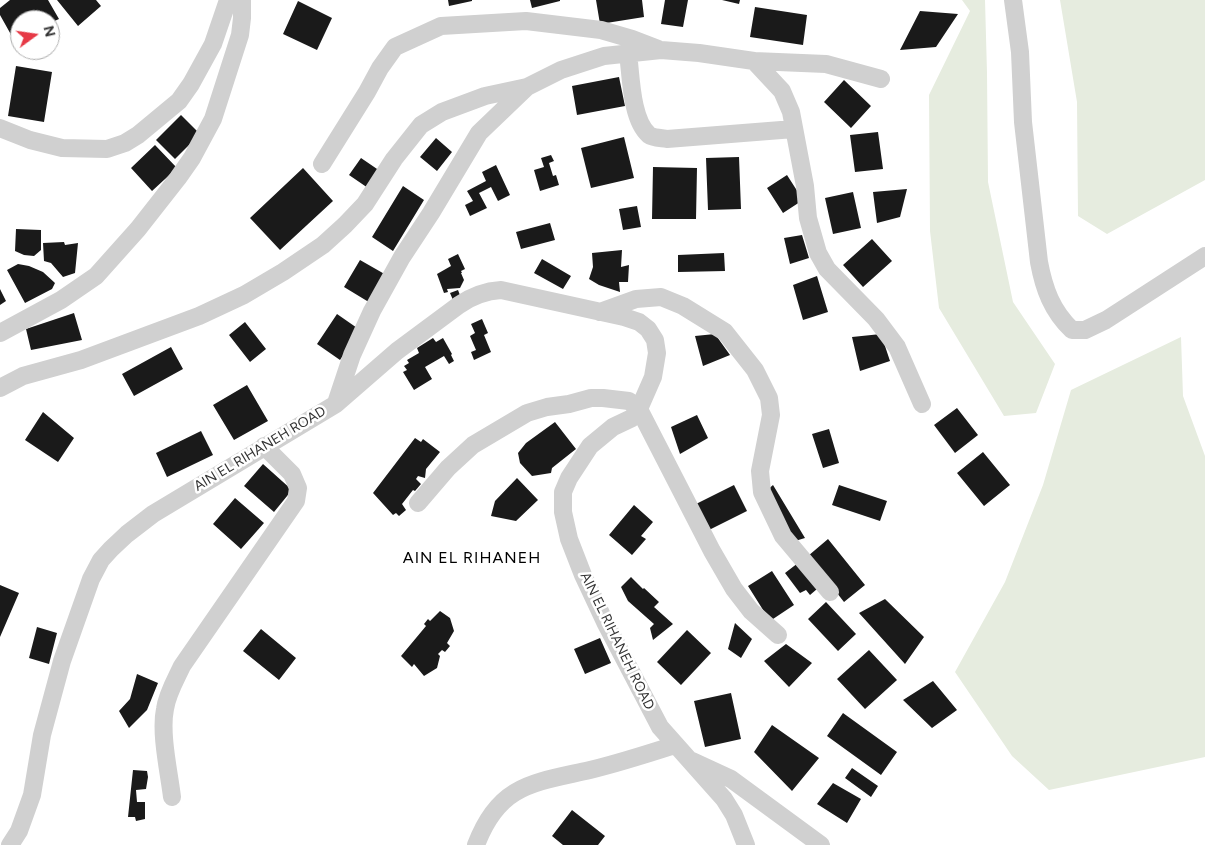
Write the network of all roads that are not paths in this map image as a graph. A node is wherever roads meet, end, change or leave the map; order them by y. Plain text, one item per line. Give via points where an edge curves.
1 (228, 0) edge
2 (242, 0) edge
3 (1013, 0) edge
4 (661, 50) junction
5 (628, 53) junction
6 (754, 61) junction
7 (881, 79) dead end
8 (527, 87) junction
9 (0, 128) edge
10 (794, 129) junction
11 (322, 164) dead end
12 (1205, 256) edge
13 (600, 312) junction
14 (0, 333) edge
15 (0, 388) edge
16 (336, 404) junction
17 (922, 404) dead end
18 (631, 410) junction
19 (264, 446) junction
20 (418, 503) dead end
21 (830, 592) dead end
22 (778, 635) dead end
23 (675, 745) junction
24 (687, 759) junction
25 (172, 797) dead end
26 (10, 845) edge
27 (476, 845) edge
28 (746, 845) edge
29 (821, 845) edge

1 - 9 street via 213,44 179,101 125,143 106,149 62,148
2 - 14 street via 240,35 213,119 183,172 96,276 61,300
3 - 12 street via 1039,262 1043,284 1062,321 1072,330 1085,330 1106,320
4 - 5 street
4 - 6 street
4 - 11 street via 601,30 526,21 441,26 395,48
5 - 8 street via 604,56 561,70
5 - 10 street via 636,111 640,124 650,136 667,139
6 - 7 street via 826,64
6 - 10 street via 782,91
8 - 15 street via 485,96 442,112 422,125 345,225 323,245 244,295 153,334 81,360 22,376
8 - 16 street via 479,132 402,257 352,355
10 - 17 street via 808,218 818,253 827,268 876,318 897,347
13 - 16 street, AIN EL RIHANEH ROAD via 501,290 489,291 469,298 452,310 397,351
13 - 18 street, AIN EL RIHANEH ROAD via 639,322 655,340 657,353 653,377
13 - 21 street via 636,299 661,297 683,306 725,332 755,370 769,398 771,415 760,471 762,492 783,536
16 - 19 street, AIN EL RIHANEH ROAD
18 - 20 street via 603,398 591,398 527,413 473,445
18 - 22 street via 648,427 734,589
18 - 23 street, AIN EL RIHANEH ROAD via 590,446 563,492 563,512 569,539 605,622 660,727
19 - 25 street via 292,474 298,488 296,501 182,666 172,686 165,709 164,731
19 - 26 street, AIN EL RIHANEH ROAD via 153,514 101,560 90,579 62,661 42,735 32,795
23 - 24 street, AIN EL RIHANEH ROAD
23 - 27 street via 519,789 499,804 484,825
24 - 28 street, AIN EL RIHANEH ROAD via 724,799
24 - 29 street via 731,779

